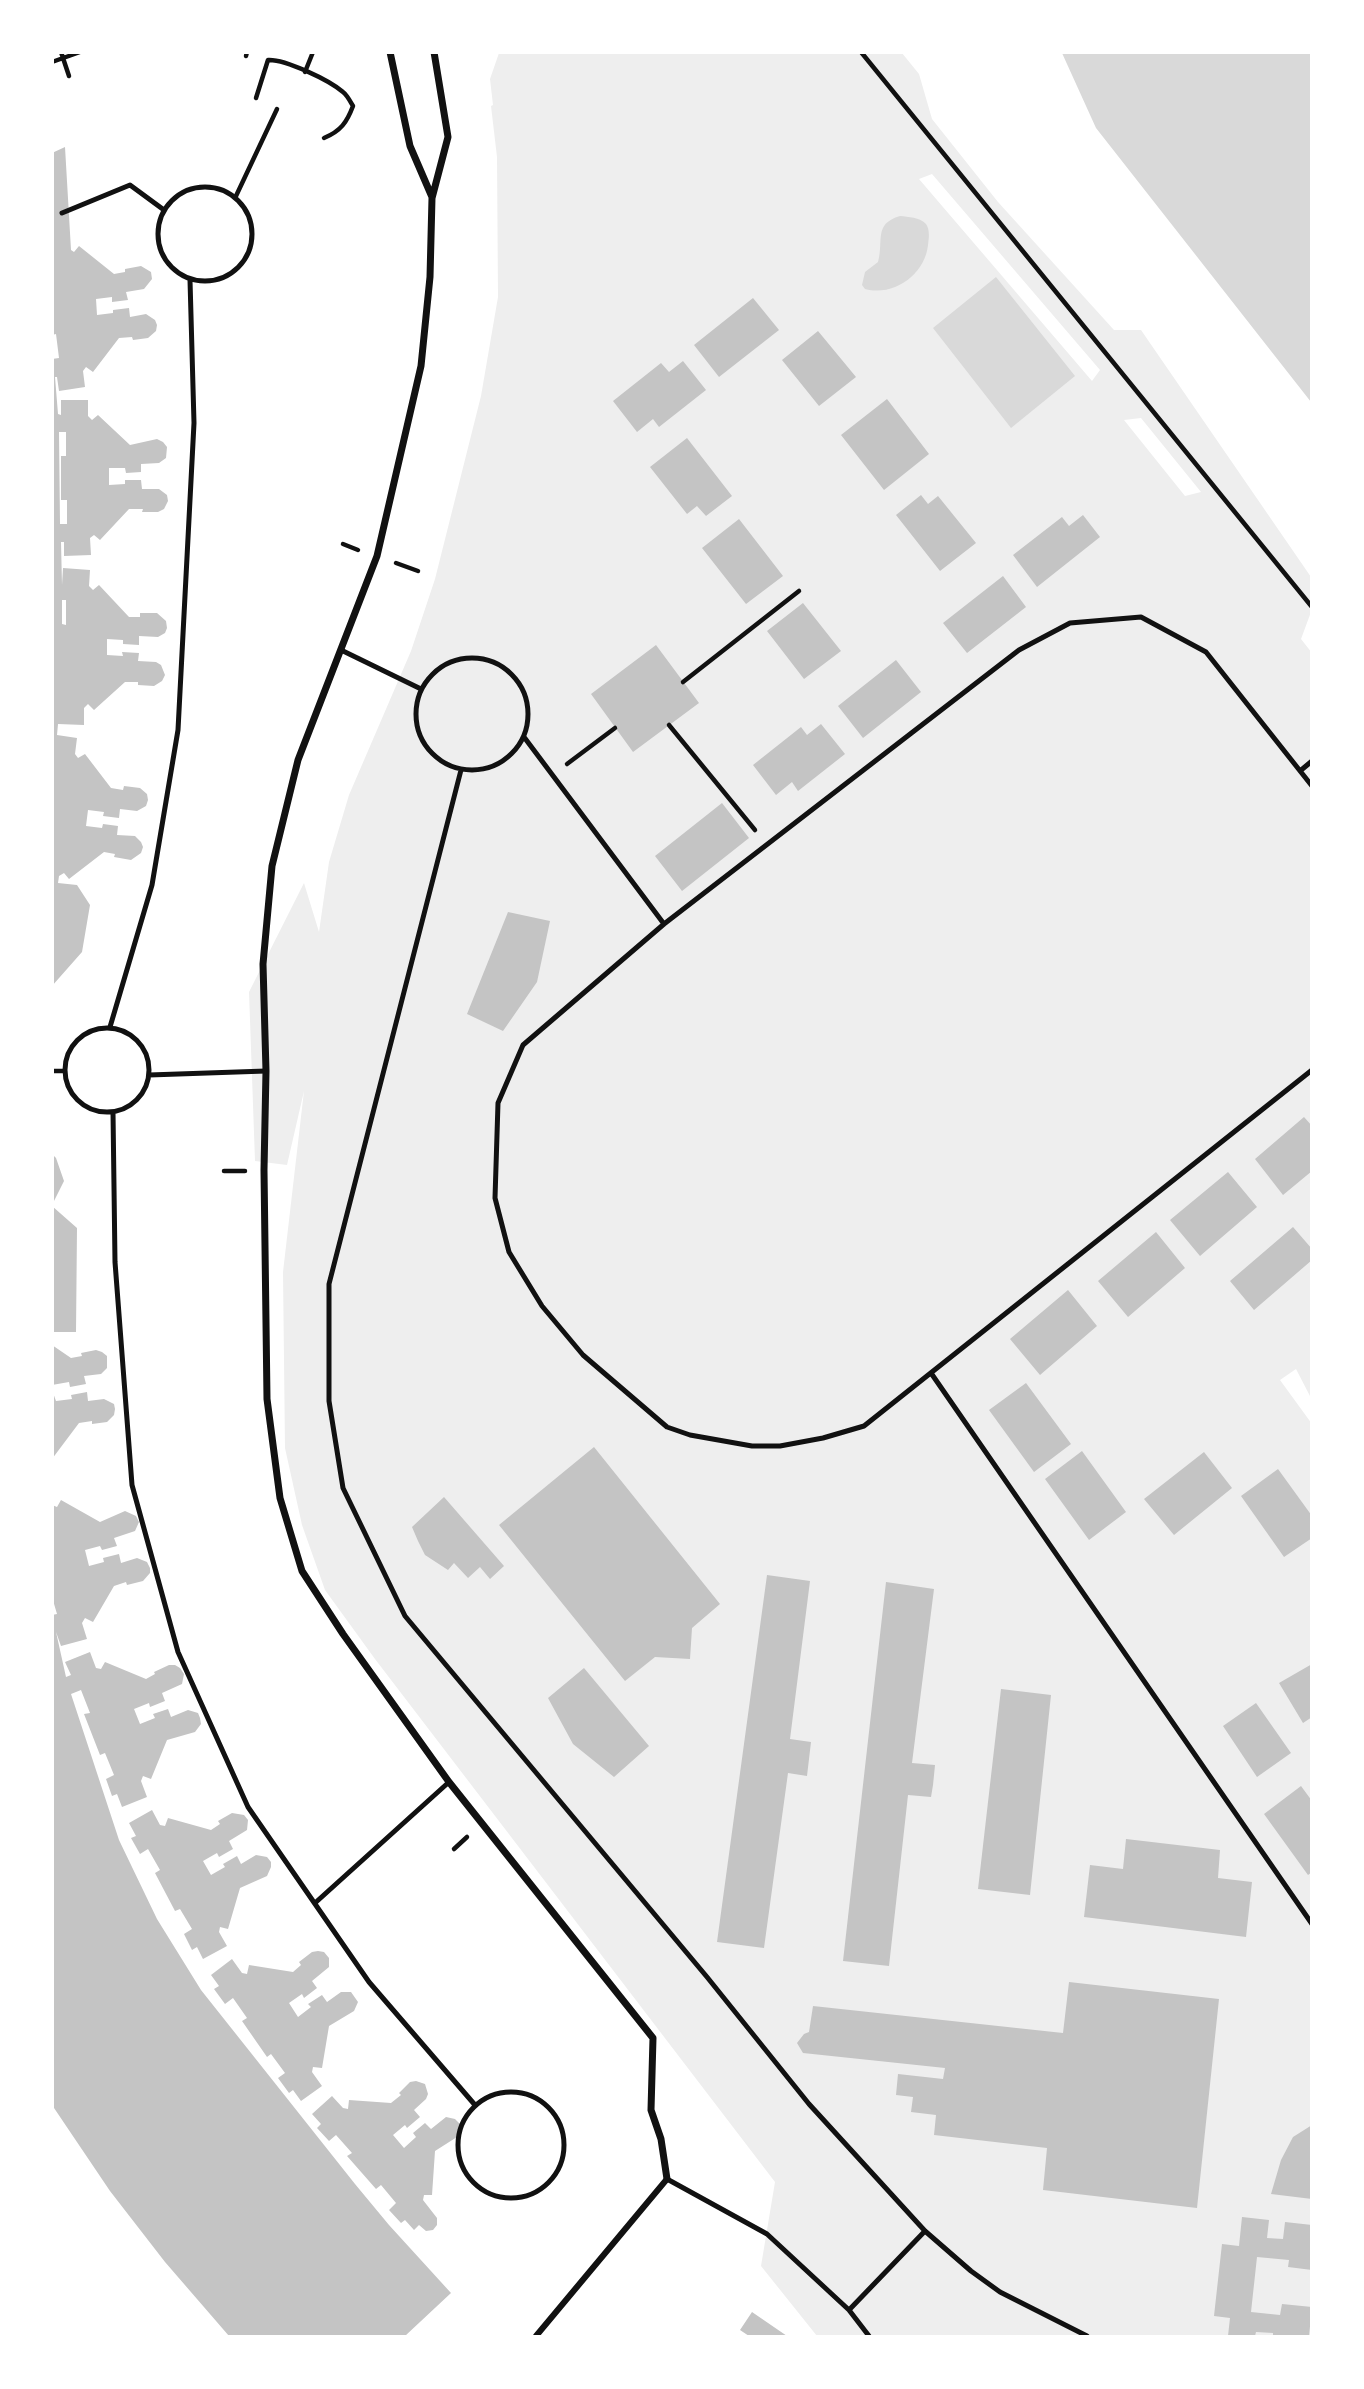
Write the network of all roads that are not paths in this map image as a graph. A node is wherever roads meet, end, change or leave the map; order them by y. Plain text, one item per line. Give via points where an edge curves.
1 (390, 52) edge
2 (434, 52) edge
3 (432, 198) junction
4 (164, 210) junction
5 (62, 214) dead end
6 (190, 280) junction
7 (341, 650) junction
8 (422, 689) junction
9 (524, 737) junction
10 (1311, 761) edge
11 (461, 770) junction
12 (1300, 771) junction
13 (1311, 786) edge
14 (664, 924) junction
15 (110, 1027) junction
16 (1311, 1070) edge
17 (265, 1071) junction
18 (149, 1075) junction
19 (113, 1112) junction
20 (931, 1373) junction
21 (449, 1782) junction
22 (315, 1903) junction
23 (1311, 1924) edge
24 (475, 2105) junction
25 (667, 2179) junction
26 (925, 2231) junction
27 (849, 2310) junction
28 (536, 2336) edge
29 (869, 2336) edge
30 (1087, 2336) edge

1 - 3 street via 410,146
2 - 3 street via 448,137
3 - 7 street via 421,366 377,556
4 - 5 lane via 130,185
4 - 6 lane via 159,223 161,251 178,274
4 - 6 lane via 182,193 205,186 236,197 252,225 247,257 237,270 223,279
6 - 15 lane via 194,423 178,730 152,885
7 - 8 lane
7 - 17 street via 298,760 272,866 263,964
8 - 9 lane via 449,663 487,660 518,682 526,699
8 - 11 lane via 416,705 421,739 445,764
9 - 11 lane via 498,764 480,771
9 - 14 lane
10 - 12 lane
11 - 26 lane via 329,1284 329,1401 343,1488 405,1616 809,2104
12 - 13 lane
12 - 14 lane via 1206,652 1141,617 1070,623 1019,650
14 - 20 lane via 523,1045 498,1103 495,1198 509,1252 542,1306 583,1355 667,1427 690,1435 752,1446 823,1438 864,1426
15 - 18 lane via 124,1030 144,1048
15 - 19 lane via 83,1034 66,1057 64,1071 67,1085 80,1102 99,1112
16 - 20 lane
17 - 18 lane
17 - 21 street via 267,1399 280,1498 302,1571
18 - 19 lane via 137,1100
19 - 22 lane via 115,1262 132,1485 178,1652 248,1807
20 - 23 lane
21 - 22 lane
21 - 25 street via 653,2038 651,2110
22 - 24 lane via 369,1982
24 - 24 lane via 508,2091 543,2102 556,2116 564,2151 548,2184 534,2194 500,2198 471,2182 462,2168 458,2134
25 - 27 lane via 767,2234
25 - 28 street
26 - 27 lane
26 - 30 lane via 1000,2292
27 - 29 lane

